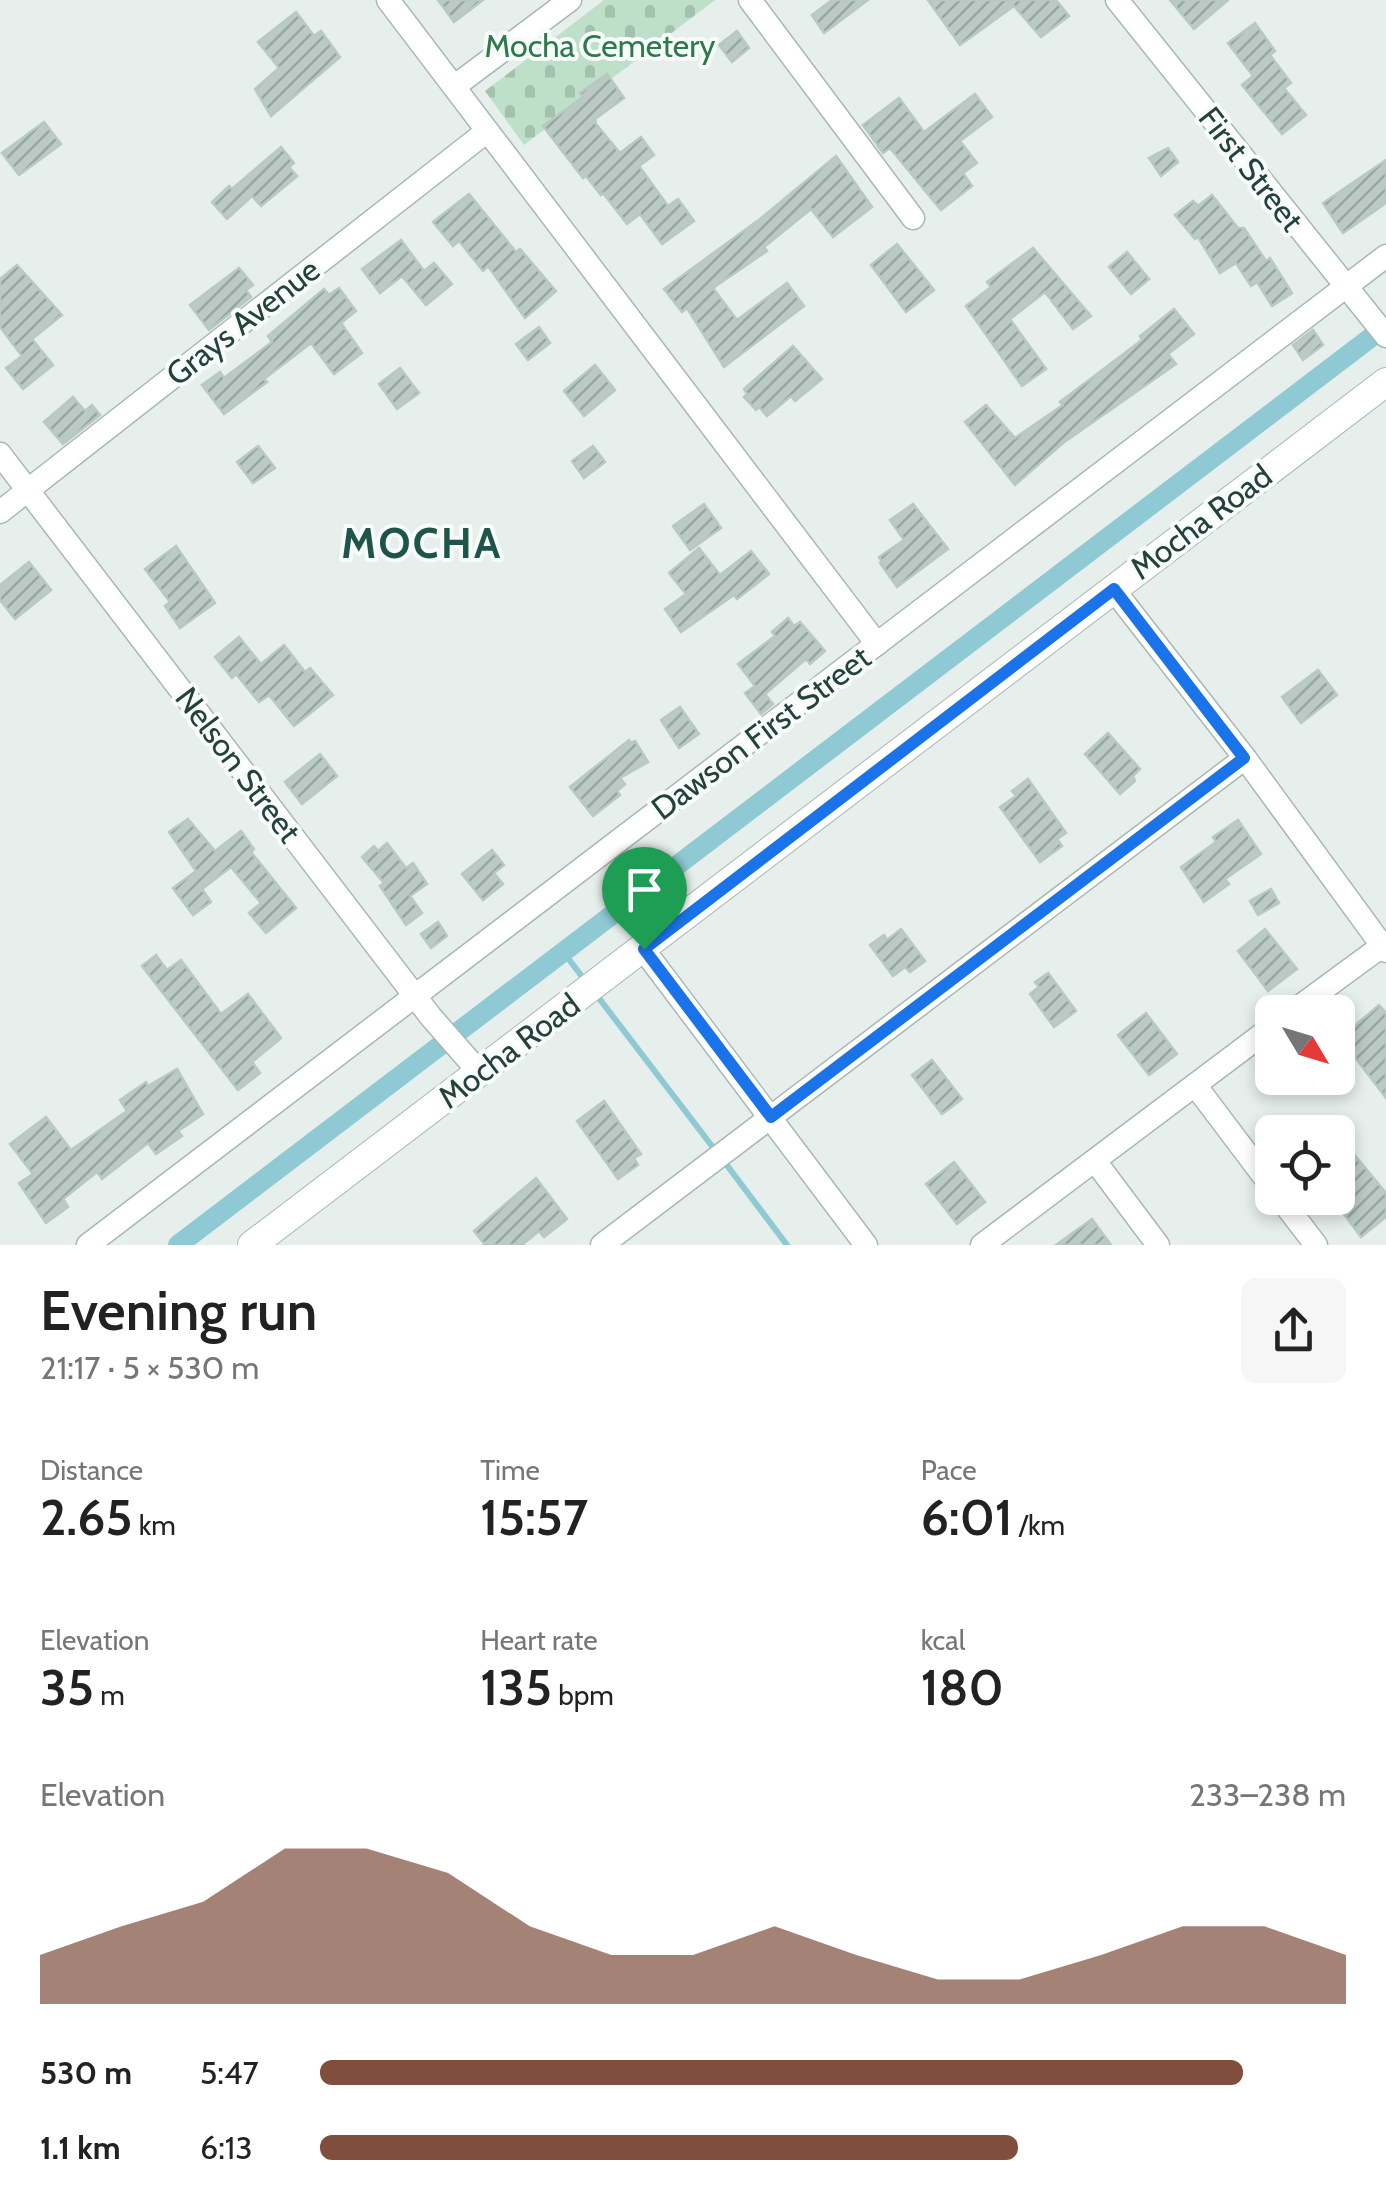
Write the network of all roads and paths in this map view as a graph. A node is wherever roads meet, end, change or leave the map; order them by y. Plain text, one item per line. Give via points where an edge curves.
1 (388, 0) edge
2 (570, 0) edge
3 (750, 0) edge
4 (1117, 0) edge
5 (455, 86) junction
6 (486, 132) junction
7 (913, 218) dead end
8 (1386, 256) edge
9 (1345, 287) junction
10 (1386, 336) edge
11 (1386, 382) edge
12 (0, 454) edge
13 (28, 490) junction
14 (0, 512) edge
15 (1114, 589) junction
16 (877, 644) junction
17 (1244, 758) junction
18 (1384, 948) edge
19 (644, 949) junction
20 (1316, 995) edge
21 (415, 996) junction
22 (1255, 1041) edge
23 (474, 1064) junction
24 (1196, 1085) junction
25 (771, 1117) junction
26 (1095, 1161) junction
27 (1255, 1164) edge
28 (1293, 1215) edge
29 (255, 1244) edge
30 (88, 1245) edge
31 (602, 1245) edge
32 (866, 1245) edge
33 (982, 1245) edge
34 (1158, 1245) edge
35 (1316, 1245) edge

1 - 5 street
2 - 5 street
3 - 7 street
4 - 9 street, First Street
5 - 6 street
6 - 13 street, Grays Avenue
6 - 16 street
8 - 9 street, Dawson First Street
9 - 10 street, First Street
9 - 16 street, Dawson First Street
11 - 15 street, Mocha Road
12 - 13 street, Nelson Street
13 - 14 street, Grays Avenue
13 - 21 street, Nelson Street
15 - 17 street
15 - 19 street, Mocha Road
16 - 21 street, Dawson First Street
17 - 18 street
17 - 25 street
18 - 20 street
19 - 23 street, Mocha Road
19 - 25 street
21 - 23 street, Nelson Street
21 - 30 street, Dawson First Street
22 - 24 street
23 - 29 street, Mocha Road
24 - 26 street
24 - 27 street
25 - 31 street
25 - 32 street
26 - 33 street
26 - 34 street
28 - 35 street

